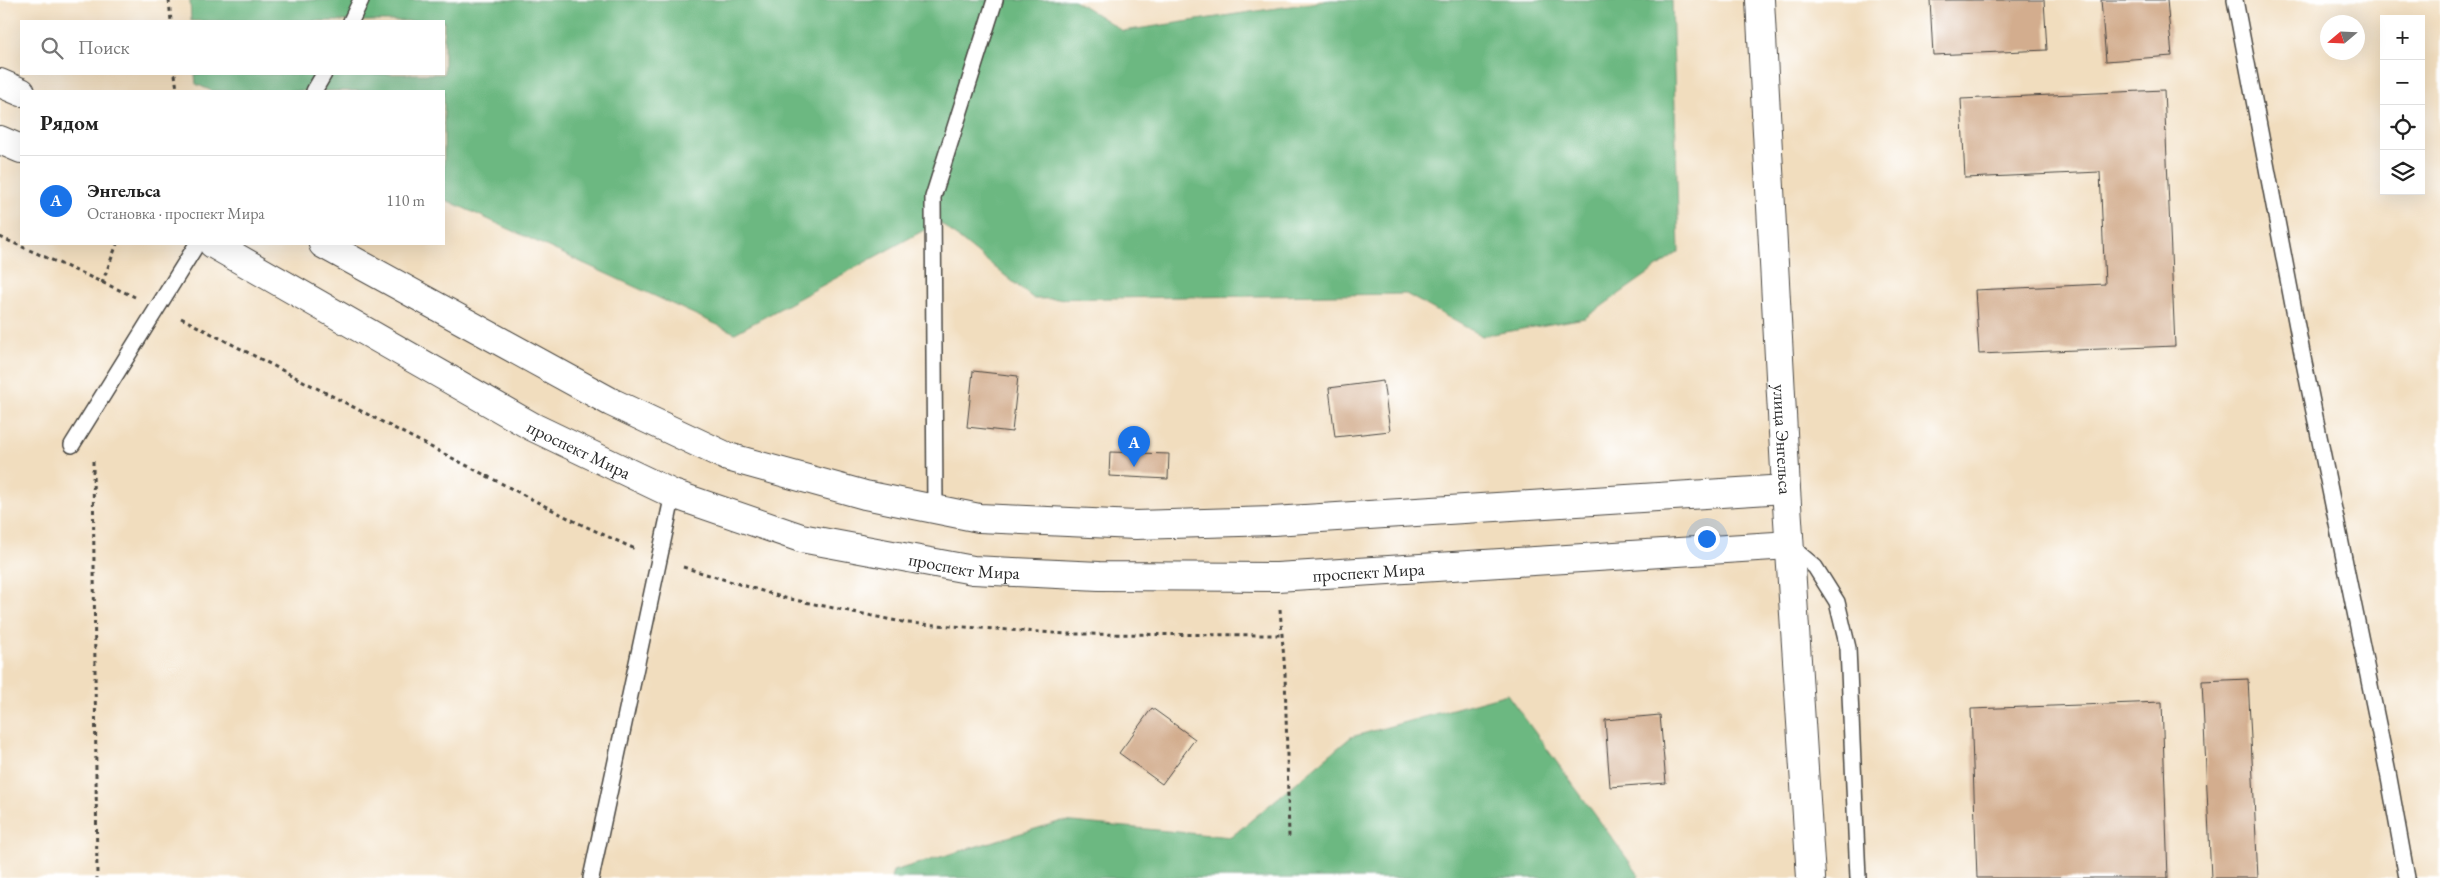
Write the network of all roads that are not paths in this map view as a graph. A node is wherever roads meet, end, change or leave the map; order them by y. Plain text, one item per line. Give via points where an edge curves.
1 (362, 0) edge
2 (995, 0) edge
3 (1760, 0) edge
4 (2235, 0) edge
5 (351, 20) edge
6 (323, 75) edge
7 (0, 83) edge
8 (315, 90) edge
9 (20, 92) edge
10 (0, 140) edge
11 (20, 149) edge
12 (196, 245) edge
13 (325, 245) edge
14 (225, 247) edge
15 (72, 445) dead end
16 (1786, 488) junction
17 (673, 494) junction
18 (936, 509) junction
19 (1789, 545) junction
20 (591, 878) edge
21 (1811, 878) edge
22 (1858, 878) edge
23 (2407, 878) edge

1 - 5 lane
2 - 18 lane via 933,197
3 - 16 street, улица Энгельса
4 - 23 lane
6 - 8 lane
7 - 9 street
10 - 11 street
12 - 15 lane
13 - 18 street via 611,402 728,457 865,495
14 - 17 street, проспект Мира via 533,427
16 - 18 street via 1214,523 1136,524 979,518
16 - 19 street, улица Энгельса
17 - 19 street, проспект Мира via 801,538 973,570 1099,576 1277,577
17 - 20 lane
19 - 21 street, улица Энгельса
19 - 22 lane via 1815,567 1837,602 1848,648

